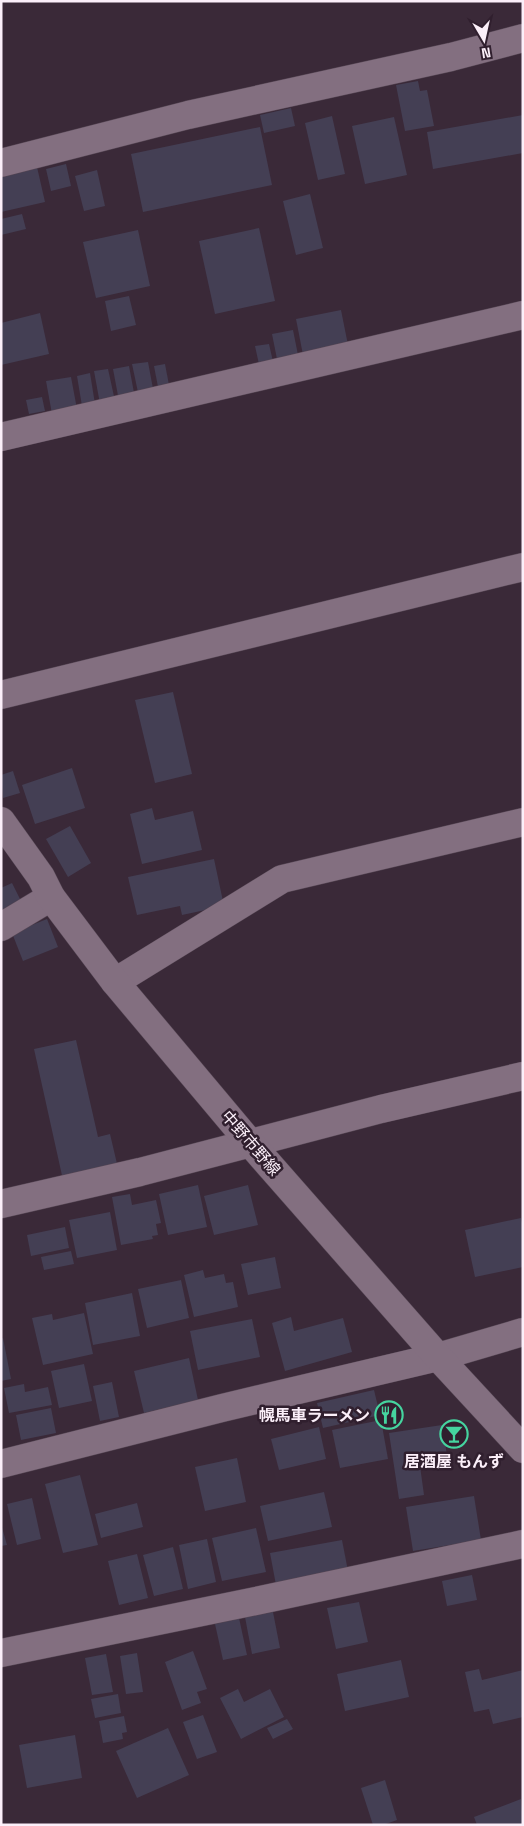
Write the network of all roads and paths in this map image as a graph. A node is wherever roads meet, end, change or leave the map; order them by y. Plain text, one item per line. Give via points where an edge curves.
1 (523, 38) edge
2 (1, 163) edge
3 (523, 315) edge
4 (1, 437) edge
5 (523, 567) edge
6 (1, 695) edge
7 (1, 821) edge
8 (523, 822) edge
9 (52, 897) junction
10 (1, 927) edge
11 (115, 982) junction
12 (523, 1076) edge
13 (251, 1144) junction
14 (1, 1204) edge
15 (523, 1332) edge
16 (438, 1357) junction
17 (523, 1449) edge
18 (1, 1464) edge
19 (523, 1544) edge
20 (1, 1653) edge

1 - 2 street via 188,115
3 - 4 street
5 - 6 street
7 - 9 street, 中野市野線
8 - 11 street via 282,879
9 - 10 street
9 - 11 street, 中野市野線
11 - 13 street, 中野市野線
12 - 13 street
13 - 14 street
13 - 16 street, 中野市野線
15 - 16 street
16 - 17 street, 中野市野線
16 - 18 street
19 - 20 street

